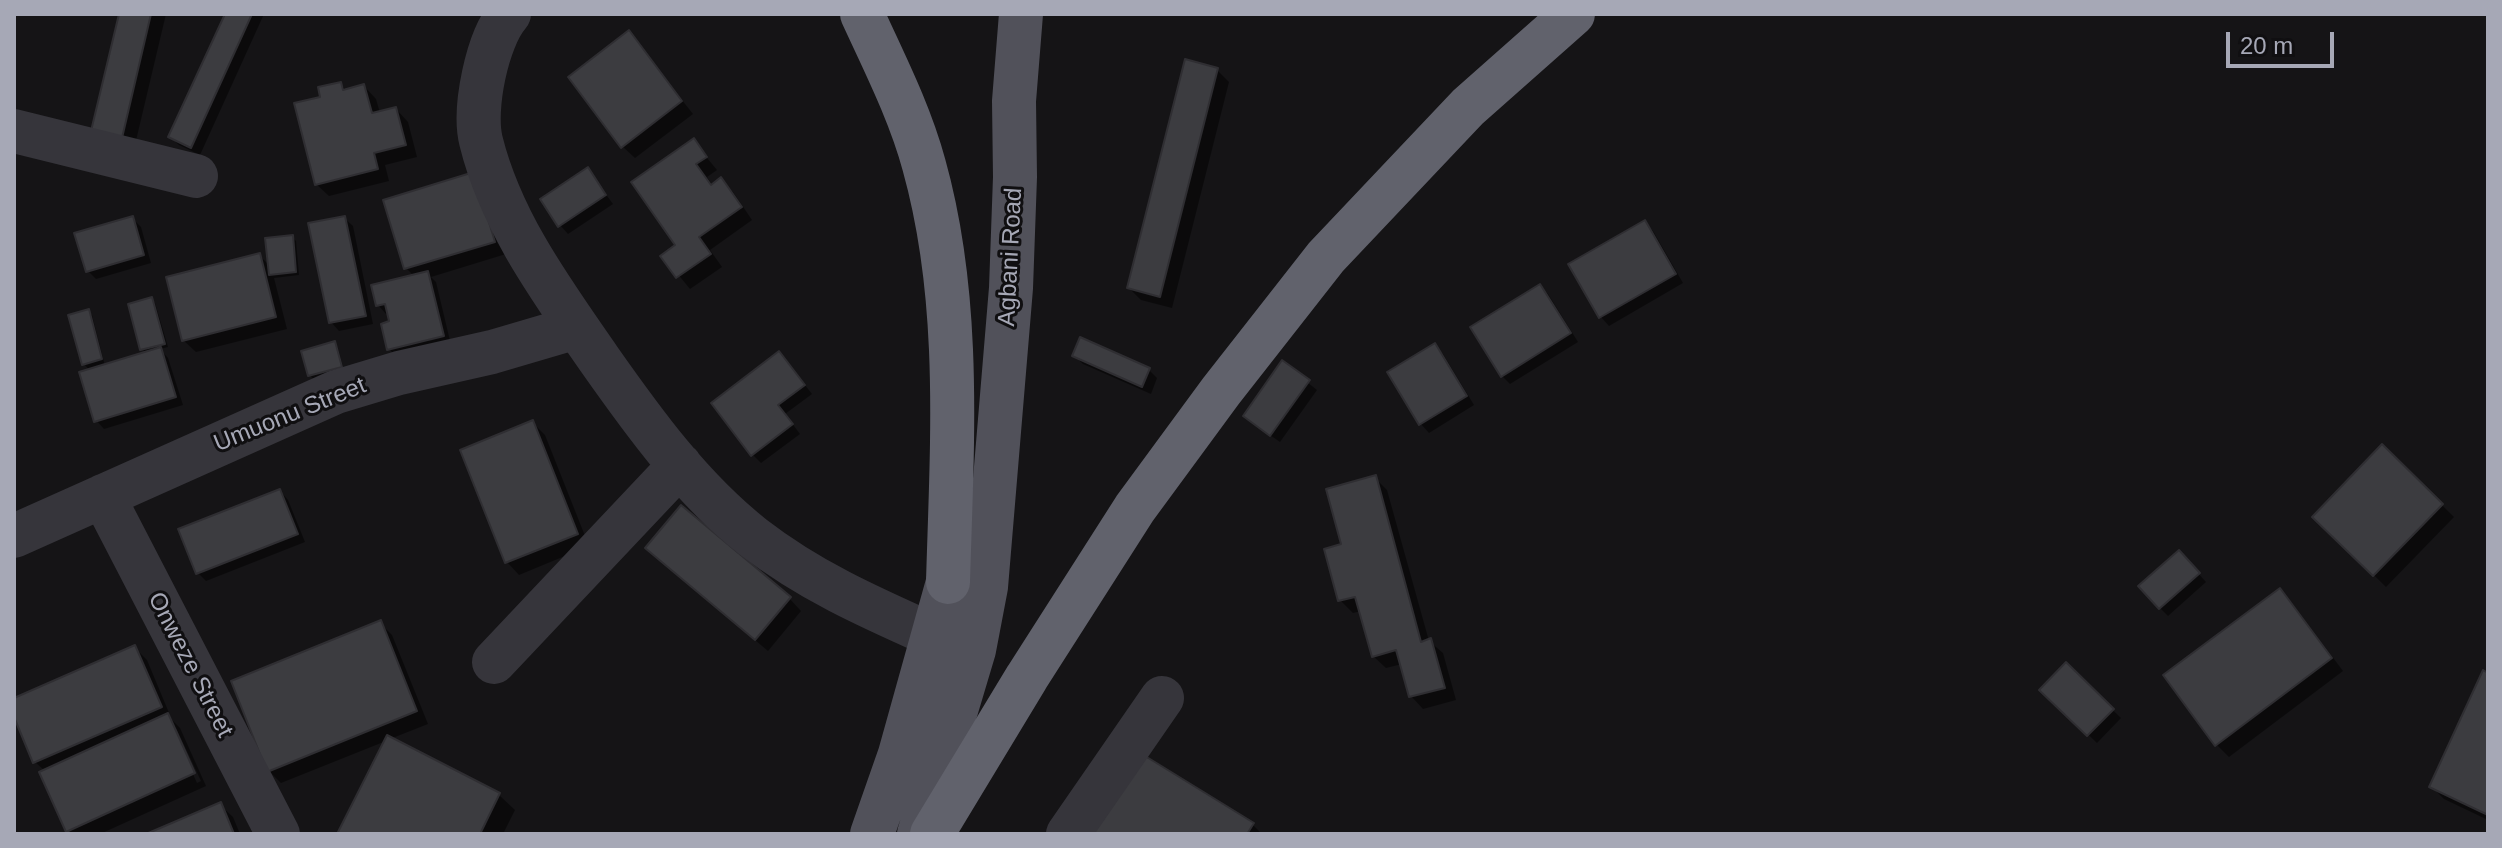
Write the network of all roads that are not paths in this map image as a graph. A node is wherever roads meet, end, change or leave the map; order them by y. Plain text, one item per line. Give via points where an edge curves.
1 (509, 14) edge
2 (862, 14) edge
3 (1021, 14) edge
4 (1573, 14) edge
5 (14, 131) edge
6 (196, 176) dead end
7 (577, 327) junction
8 (680, 465) junction
9 (103, 496) junction
10 (994, 499) junction
11 (14, 536) edge
12 (948, 582) junction
13 (934, 636) junction
14 (494, 662) dead end
15 (1162, 698) dead end
16 (278, 834) edge
17 (872, 834) edge
18 (919, 834) edge
19 (932, 834) edge
20 (1068, 834) edge

1 - 7 street via 499,25 480,93 480,138 500,201
2 - 12 highway via 904,106 939,225 952,394
3 - 10 main road, Agbani Road via 1011,288
4 - 19 highway via 1468,107 1326,257 1230,379 1135,508
5 - 6 street
7 - 8 street
7 - 9 street, Umuonu Street via 336,392
8 - 13 street via 752,536 809,577
8 - 14 street
9 - 11 street, Umuonu Street
9 - 16 street, Onweze Street
10 - 12 main road, Agbani Road
10 - 18 main road, Agbani Road via 974,650
12 - 13 main road, Agbani Road
13 - 17 main road, Agbani Road
15 - 20 street

